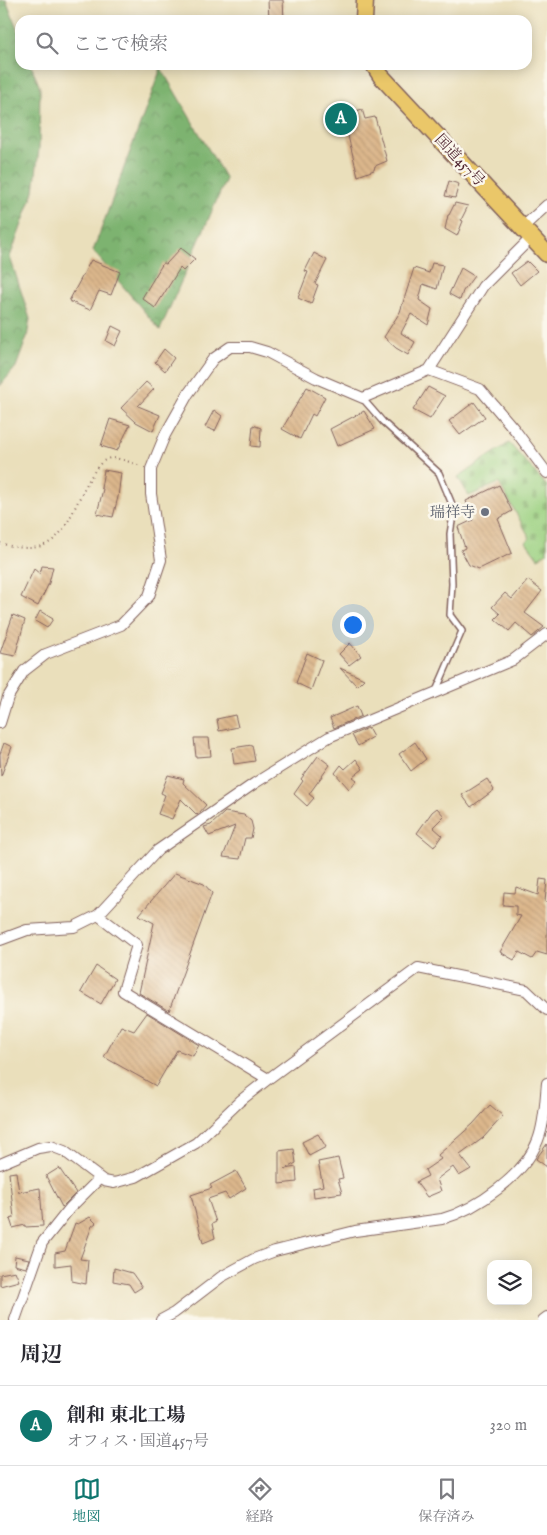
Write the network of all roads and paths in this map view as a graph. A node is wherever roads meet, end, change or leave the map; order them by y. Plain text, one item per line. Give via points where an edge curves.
1 (366, 0) edge
2 (364, 15) edge
3 (377, 70) edge
4 (547, 205) edge
5 (528, 232) junction
6 (547, 254) edge
7 (429, 370) junction
8 (363, 398) junction
9 (151, 469) junction
10 (547, 473) edge
11 (0, 543) edge
12 (547, 634) edge
13 (435, 693) junction
14 (0, 723) edge
15 (98, 915) junction
16 (0, 940) edge
17 (547, 1010) edge
18 (268, 1079) junction
19 (547, 1083) edge
20 (0, 1164) edge
21 (100, 1178) junction
22 (547, 1317) edge
23 (14, 1320) edge
24 (161, 1320) edge
25 (543, 1320) edge

1 - 2 highway
3 - 5 highway, 国道457号
4 - 5 street
5 - 6 highway, 国道457号
5 - 7 street via 483,286
7 - 8 street
7 - 10 street via 480,389
8 - 9 street via 267,352 250,347 230,347 213,359 188,394
8 - 13 lane via 383,422 440,474 454,509 450,534 450,615 462,631
9 - 11 path via 110,458 99,465 91,477 57,538 29,548
9 - 14 street via 151,494 161,560 149,596 121,625 46,654 24,671 8,697
12 - 13 street via 513,660
13 - 15 street via 330,737 255,783 158,850
15 - 16 street via 74,927 27,930
15 - 18 street via 137,944 123,991
17 - 18 street via 526,990 418,968
18 - 21 street via 187,1149 124,1182
19 - 24 street via 538,1142 512,1178 477,1202 454,1216 442,1219 355,1231 275,1251 220,1278
20 - 21 street via 51,1146 64,1151
21 - 23 street via 42,1243
22 - 25 street

